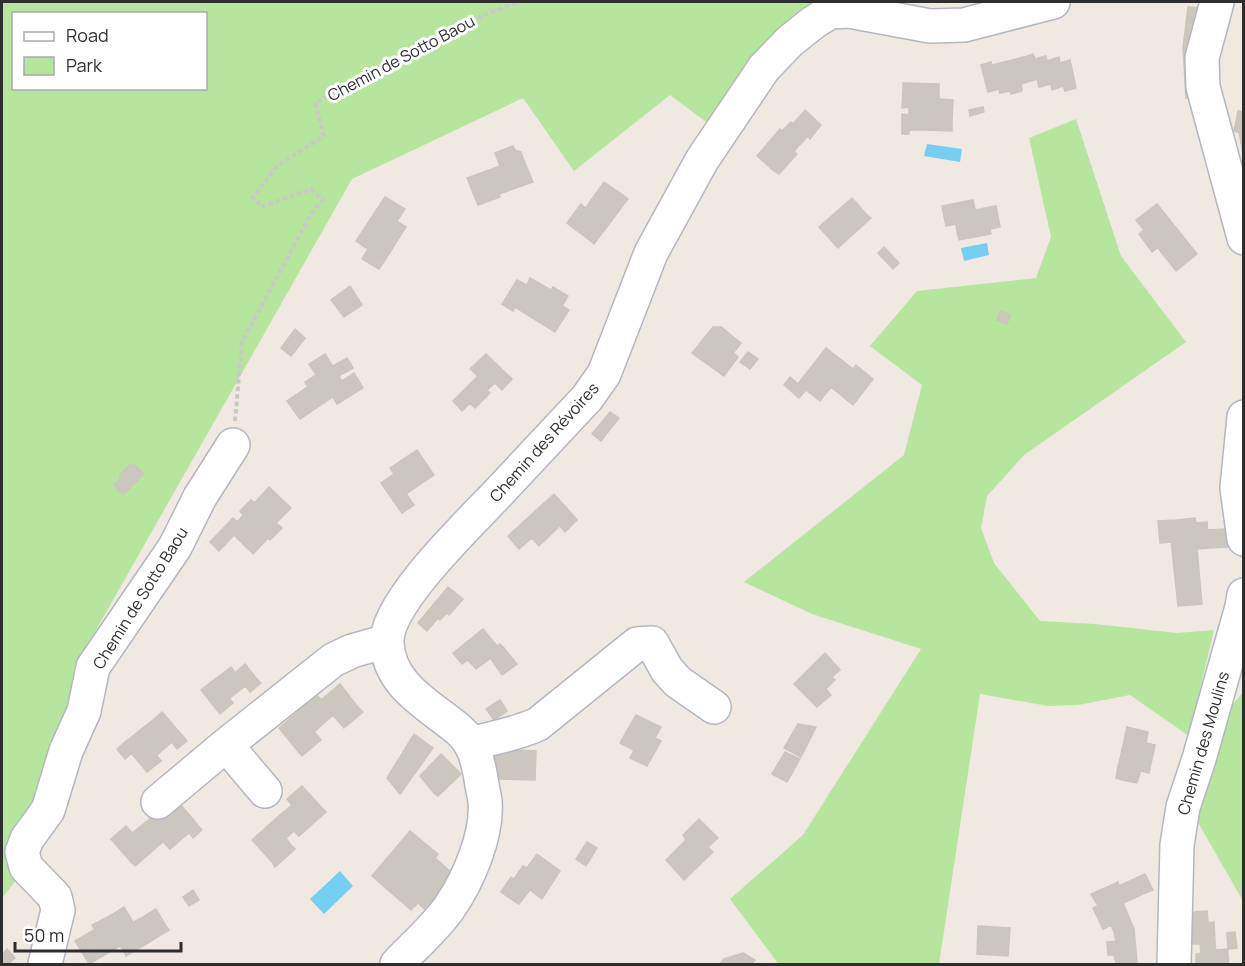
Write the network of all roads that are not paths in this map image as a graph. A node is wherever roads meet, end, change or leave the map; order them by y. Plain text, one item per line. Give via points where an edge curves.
1 (1053, 2) edge
2 (1217, 2) edge
3 (1244, 238) edge
4 (1244, 417) edge
5 (233, 445) road end
6 (1244, 539) edge
7 (1244, 595) edge
8 (387, 641) junction
9 (714, 707) dead end
10 (471, 744) junction
11 (226, 745) junction
12 (265, 791) dead end
13 (158, 802) dead end
14 (45, 964) edge
15 (397, 964) edge
16 (1174, 964) edge

1 - 8 street, Chemin des Révoires via 949,26 849,11 831,12 790,41 764,68 702,160 651,252 604,374 587,398 432,564 391,622
2 - 3 street via 1202,58 1203,87
4 - 6 street via 1237,488
5 - 14 street, Chemin de Sotto Baou via 175,547 93,667 84,711 66,751 48,810 22,852 26,867 55,897 58,910
7 - 16 street, Chemin des Moulins via 1183,807 1177,845
8 - 10 street via 391,660 407,688
8 - 11 street via 333,660
9 - 10 street via 678,682 652,643 637,644 538,724
10 - 15 street via 485,803 478,849 448,909
11 - 12 street
11 - 13 street

